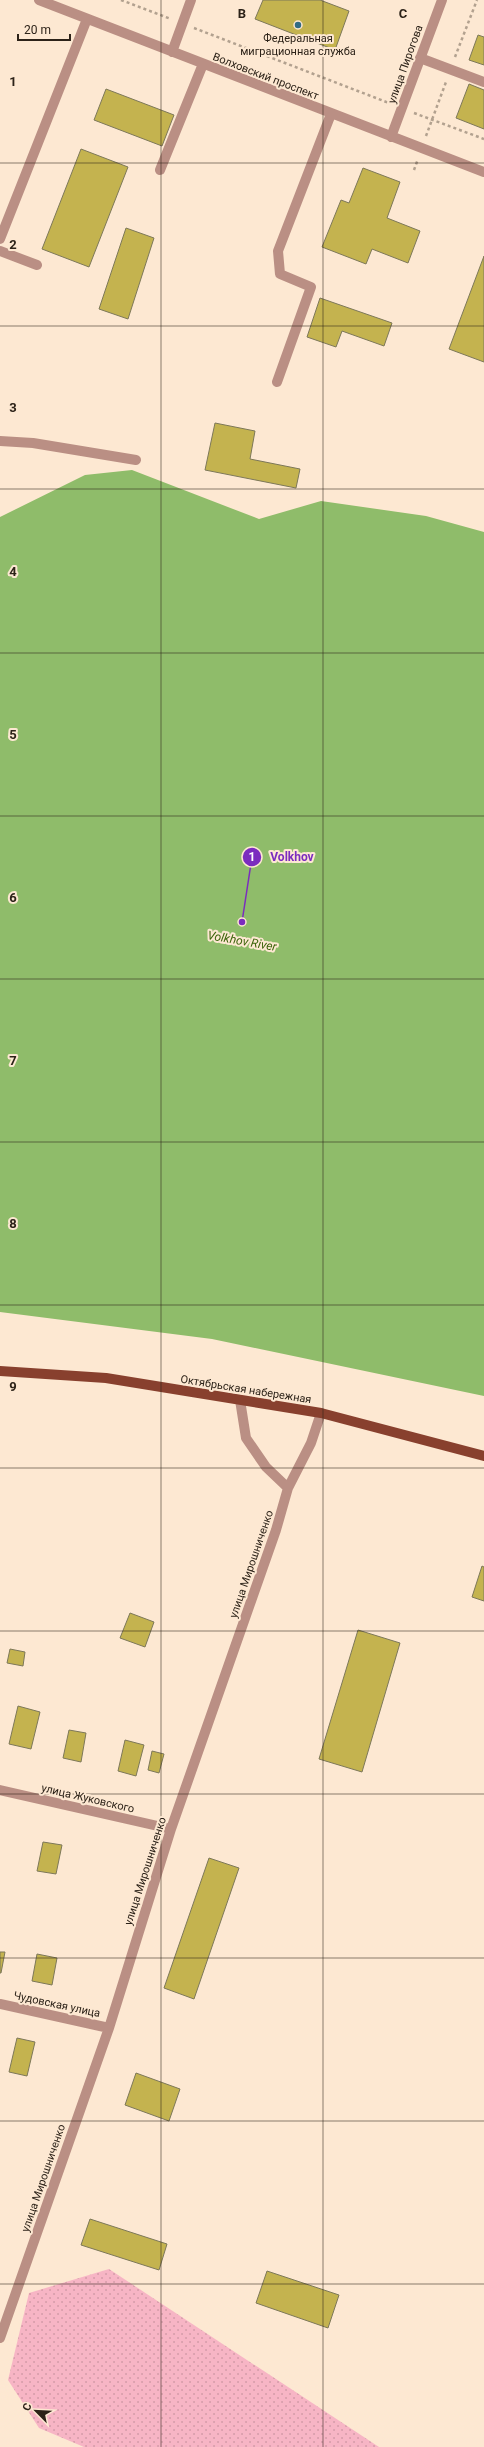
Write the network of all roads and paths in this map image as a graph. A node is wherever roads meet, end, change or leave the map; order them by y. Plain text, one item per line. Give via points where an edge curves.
1 (39, 0) edge
2 (121, 0) edge
3 (191, 0) edge
4 (442, 0) edge
5 (476, 0) edge
6 (86, 18) junction
7 (182, 24) junction
8 (172, 52) junction
9 (420, 58) junction
10 (203, 64) junction
11 (451, 69) junction
12 (484, 82) edge
13 (402, 108) junction
14 (331, 114) junction
15 (432, 119) junction
16 (390, 137) junction
17 (484, 139) edge
18 (422, 149) junction
19 (160, 170) dead end
20 (414, 170) dead end
21 (484, 172) edge
22 (0, 239) edge
23 (0, 251) edge
24 (37, 265) dead end
25 (277, 382) dead end
26 (0, 441) edge
27 (136, 460) dead end
28 (0, 1372) edge
29 (240, 1400) junction
30 (321, 1413) junction
31 (484, 1456) edge
32 (288, 1488) junction
33 (0, 1790) edge
34 (171, 1829) junction
35 (0, 2004) edge
36 (108, 2028) junction
37 (0, 2338) edge

1 - 6 street, Волховский проспект
2 - 7 path
3 - 7 street
4 - 9 street, улица Пирогова
5 - 11 path
6 - 8 street, Волховский проспект
6 - 22 street
7 - 8 street
7 - 13 path
8 - 10 street, Волховский проспект
9 - 11 street
9 - 13 street, улица Пирогова
10 - 14 street, Волховский проспект
10 - 19 street
11 - 12 street
11 - 15 path
13 - 15 path
13 - 16 street, улица Пирогова
14 - 16 street, Волховский проспект
14 - 25 street via 278,251 280,274 311,287
15 - 17 path
15 - 18 path
16 - 18 street, Волховский проспект
18 - 20 path
18 - 21 street, Волховский проспект
23 - 24 street
26 - 27 street via 33,443
28 - 29 main road, Октябрьская набережная via 106,1378
29 - 30 main road, Октябрьская набережная
29 - 32 street via 246,1438 266,1467
30 - 31 main road, Октябрьская набережная
30 - 32 street, улица Мирошниченко via 311,1443
32 - 34 street, улица Мирошниченко via 276,1530
33 - 34 street, улица Жуковского
34 - 36 street, улица Мирошниченко
35 - 36 street, Чудовская улица
36 - 37 street, улица Мирошниченко

